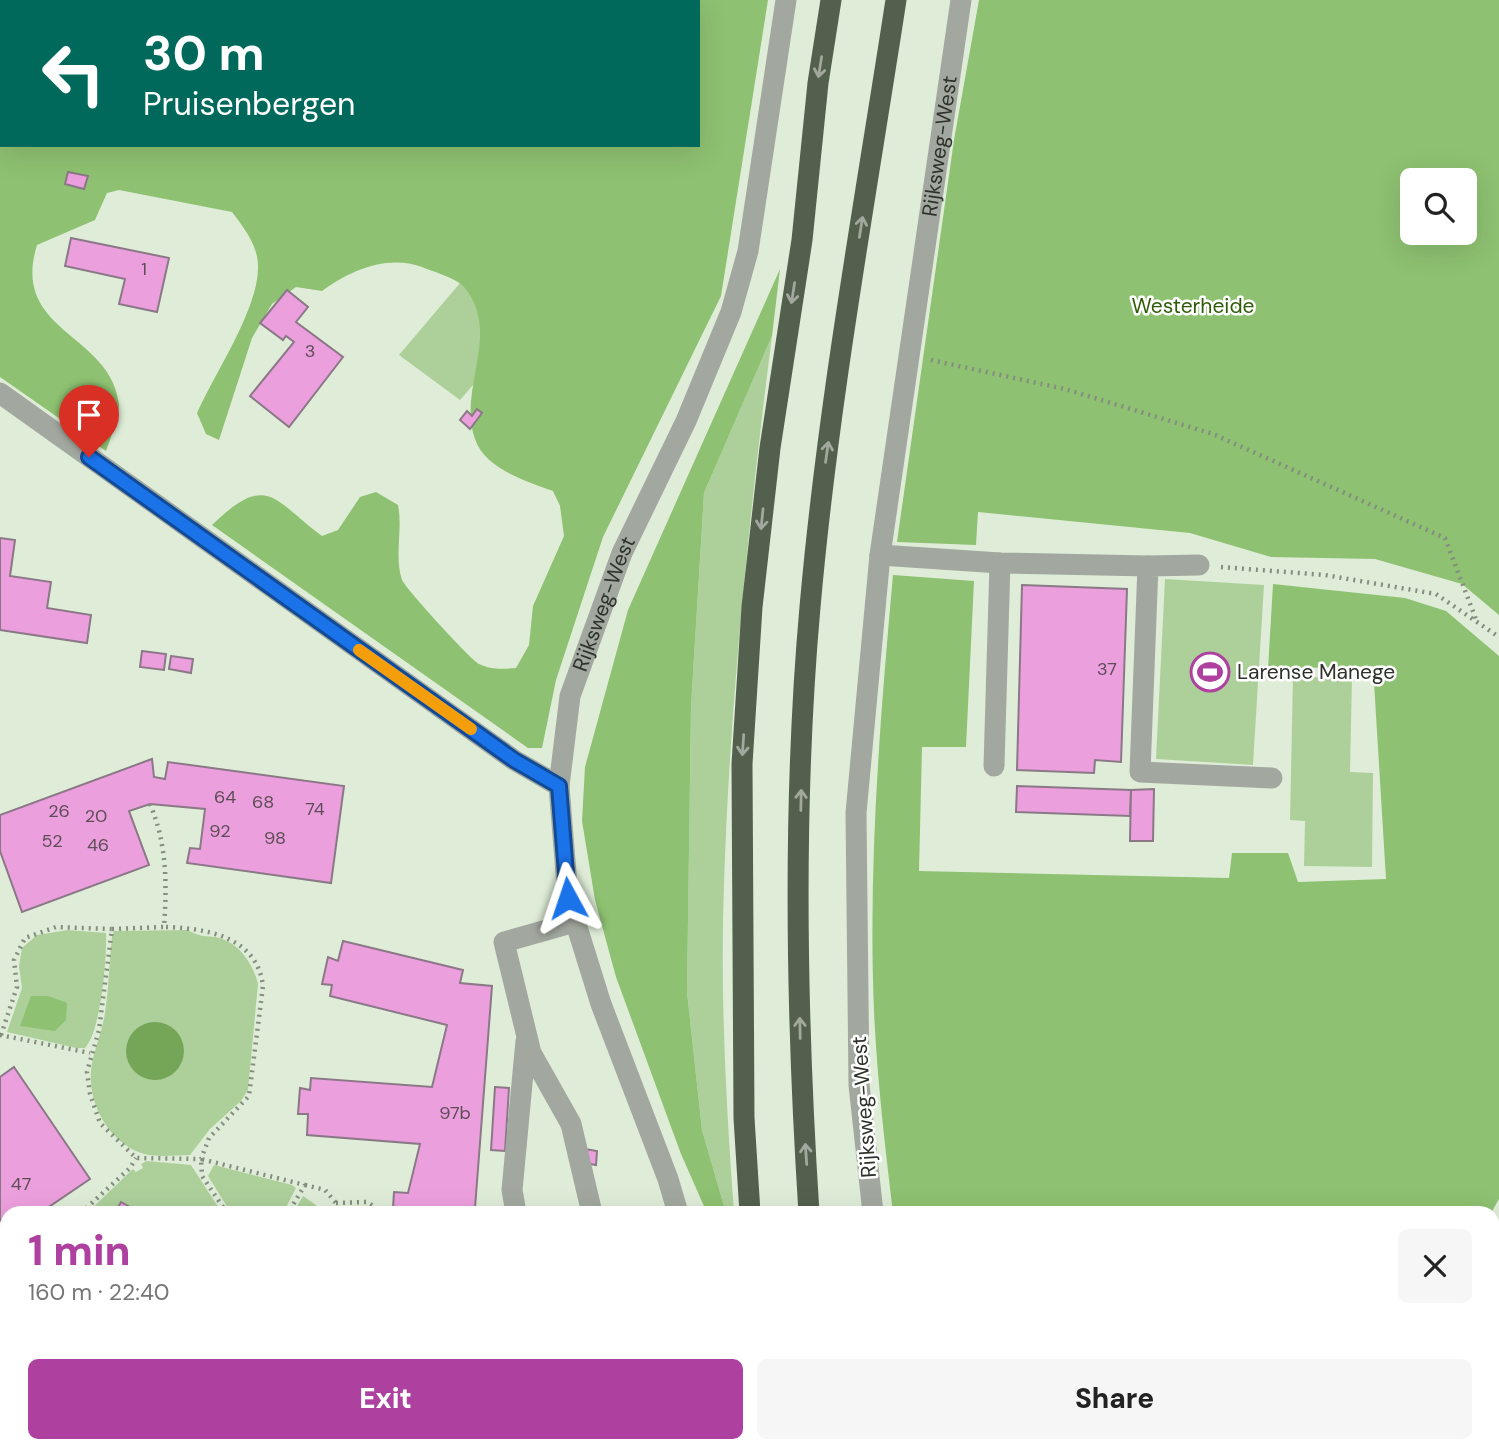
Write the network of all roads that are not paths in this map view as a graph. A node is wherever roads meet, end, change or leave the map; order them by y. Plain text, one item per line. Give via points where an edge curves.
1 (786, 0) edge
2 (831, 0) edge
3 (896, 0) edge
4 (961, 0) edge
5 (0, 393) edge
6 (880, 555) junction
7 (1000, 563) junction
8 (1199, 565) road end
9 (1148, 566) junction
10 (994, 766) dead end
11 (1272, 778) dead end
12 (559, 786) junction
13 (575, 922) junction
14 (527, 1035) junction
15 (515, 1206) edge
16 (590, 1206) edge
17 (676, 1206) edge
18 (750, 1206) edge
19 (810, 1206) edge
20 (872, 1206) edge

1 - 12 street, Rijksweg-West via 748,251 731,312 622,552 570,696
2 -> 18 highway via 752,607 742,764 744,1118
19 -> 3 highway via 798,931 810,608 827,453
4 - 6 street, Rijksweg-West
5 - 12 street via 514,760
6 - 7 street
6 - 20 street, Rijksweg-West via 856,813 859,1085
7 - 9 street
7 - 10 street
8 - 9 street
9 - 11 street via 1140,772
12 - 13 street, Rijksweg-West via 568,898
13 - 14 street via 504,942
13 - 17 street, Rijksweg-West
14 - 15 street via 512,1190
14 - 16 street via 531,1053 571,1124

